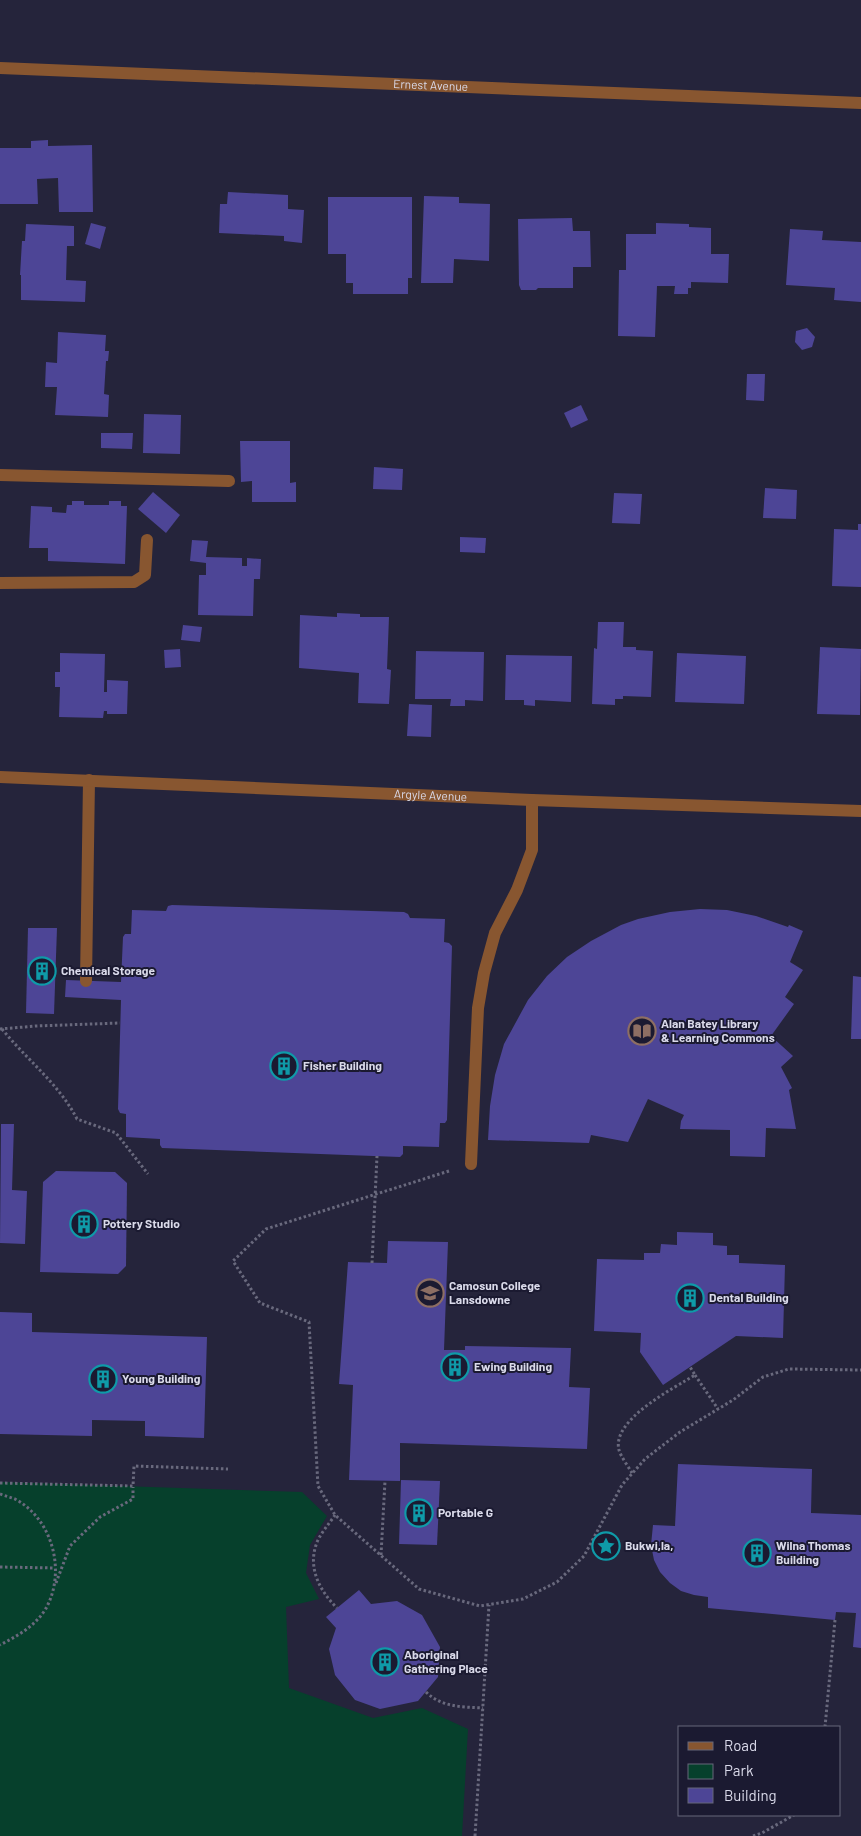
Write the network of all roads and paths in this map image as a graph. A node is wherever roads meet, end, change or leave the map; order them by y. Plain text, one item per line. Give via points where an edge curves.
1 (0, 68) edge
2 (861, 103) edge
3 (0, 475) edge
4 (229, 481) dead end
5 (147, 540) dead end
6 (0, 584) edge
7 (0, 777) edge
8 (89, 780) junction
9 (532, 800) junction
10 (861, 811) edge
11 (86, 981) dead end
12 (120, 1023) dead end
13 (1, 1029) edge
14 (377, 1156) dead end
15 (471, 1164) joint
16 (148, 1174) dead end
17 (372, 1263) dead end
18 (690, 1367) dead end
19 (861, 1370) edge
20 (695, 1375) junction
21 (718, 1409) junction
22 (228, 1468) dead end
23 (632, 1473) junction
24 (384, 1481) dead end
25 (0, 1483) edge
26 (133, 1486) junction
27 (0, 1494) edge
28 (335, 1515) junction
29 (381, 1556) junction
30 (0, 1567) edge
31 (56, 1568) junction
32 (54, 1586) junction
33 (489, 1604) junction
34 (337, 1608) dead end
35 (835, 1620) dead end
36 (0, 1645) edge
37 (426, 1692) dead end
38 (482, 1708) junction
39 (825, 1726) edge
40 (792, 1816) edge
41 (475, 1836) edge
42 (753, 1836) edge

1 - 2 street, Ernest Avenue
3 - 4 street
5 - 6 street via 145,575 134,582
7 - 8 street, Argyle Avenue
8 - 9 street, Argyle Avenue
8 - 11 street
9 - 10 street, Argyle Avenue
9 - 15 street via 532,850 517,890 494,933 478,1008
12 - 13 path
13 - 16 path via 56,1087 77,1119 116,1133
14 - 17 path
15 - 28 path via 266,1229 233,1262 260,1303 309,1322 318,1486
18 - 20 path
19 - 21 path via 789,1369 763,1378
20 - 21 path
20 - 23 path via 627,1422 619,1436 619,1450
21 - 23 path via 680,1432
22 - 26 path via 134,1466
23 - 33 path via 622,1485 584,1556 557,1582 523,1599
24 - 29 path
25 - 26 path
26 - 32 path via 133,1499 100,1517 70,1546
27 - 31 path via 15,1499 35,1516 50,1538
28 - 29 path
28 - 34 path via 316,1544 313,1570 324,1595
29 - 33 path via 418,1589 480,1606
30 - 31 path
31 - 32 path
32 - 36 path via 45,1609 27,1630
33 - 38 path
35 - 39 path
37 - 38 path via 433,1699 454,1707
38 - 41 path
40 - 42 path

